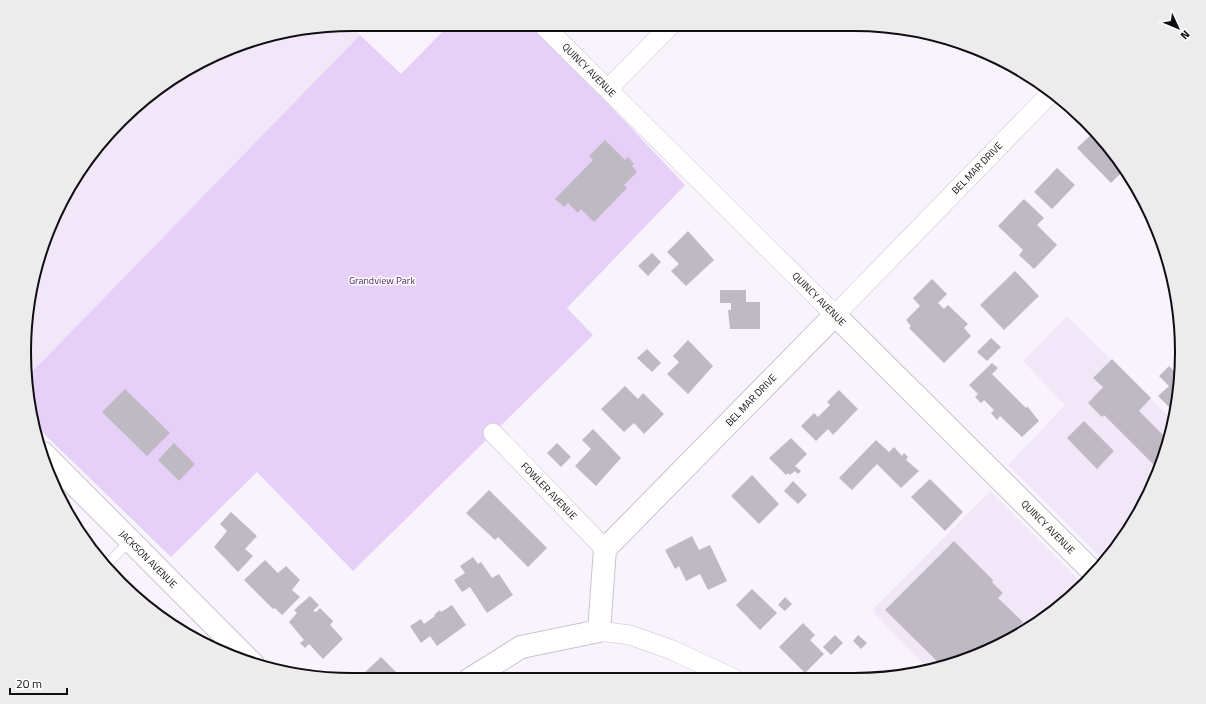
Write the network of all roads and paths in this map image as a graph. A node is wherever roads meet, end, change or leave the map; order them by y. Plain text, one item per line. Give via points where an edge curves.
1 (549, 31) edge
2 (665, 31) edge
3 (608, 90) junction
4 (1048, 96) edge
5 (835, 315) junction
6 (493, 434) dead end
7 (51, 464) edge
8 (130, 541) junction
9 (605, 549) junction
10 (109, 562) edge
11 (1090, 570) edge
12 (599, 631) junction
13 (243, 654) edge
14 (480, 673) edge
15 (722, 673) edge

1 - 3 street, QUINCY AVENUE
2 - 3 street
3 - 5 street, QUINCY AVENUE
4 - 5 street, BEL MAR DRIVE
5 - 9 street, BEL MAR DRIVE
5 - 11 street, QUINCY AVENUE
6 - 9 street, FOWLER AVENUE
7 - 8 street, JACKSON AVENUE
8 - 10 lane
8 - 13 street, JACKSON AVENUE
9 - 12 street
12 - 14 street via 521,647
12 - 15 street via 630,635 672,650

